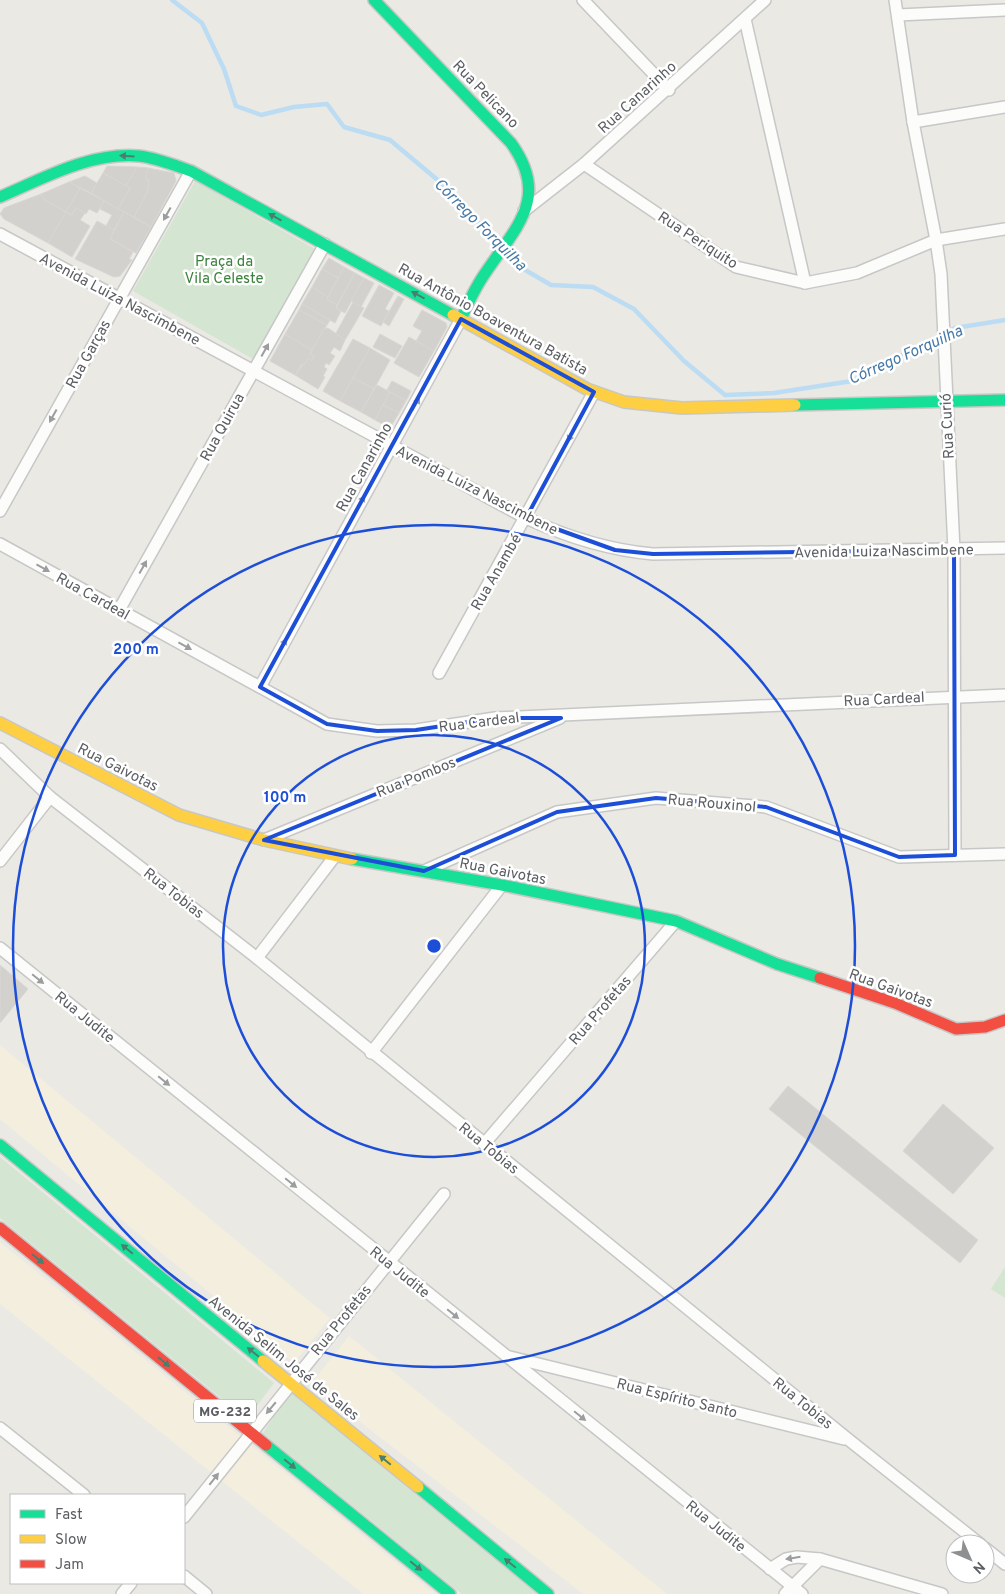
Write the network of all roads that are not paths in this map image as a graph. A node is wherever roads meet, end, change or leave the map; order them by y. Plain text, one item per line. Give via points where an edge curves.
1 (374, 0) edge
2 (583, 0) edge
3 (766, 0) edge
4 (895, 0) edge
5 (1005, 10) edge
6 (898, 15) junction
7 (745, 18) junction
8 (669, 90) junction
9 (1005, 107) edge
10 (913, 122) junction
11 (584, 164) junction
12 (191, 171) junction
13 (0, 197) edge
14 (524, 211) junction
15 (1005, 229) edge
16 (0, 234) edge
17 (936, 240) junction
18 (325, 244) junction
19 (493, 261) joint
20 (805, 284) junction
21 (119, 299) junction
22 (461, 318) junction
23 (253, 371) junction
24 (594, 392) junction
25 (1005, 400) edge
26 (945, 402) junction
27 (392, 447) junction
28 (0, 511) edge
29 (526, 518) junction
30 (0, 544) edge
31 (1005, 548) edge
32 (954, 550) junction
33 (119, 610) junction
34 (439, 673) dead end
35 (260, 687) junction
36 (1005, 695) edge
37 (954, 696) junction
38 (569, 714) junction
39 (0, 722) edge
40 (0, 749) edge
41 (50, 797) junction
42 (264, 840) junction
43 (1005, 854) edge
44 (335, 856) junction
45 (955, 856) junction
46 (0, 862) edge
47 (424, 872) junction
48 (502, 885) junction
49 (676, 921) junction
50 (0, 948) edge
51 (257, 958) junction
52 (1005, 1020) edge
53 (371, 1053) junction
54 (484, 1144) junction
55 (0, 1146) edge
56 (444, 1194) dead end
57 (0, 1228) edge
58 (388, 1262) junction
59 (506, 1356) junction
60 (291, 1383) junction
61 (0, 1428) edge
62 (250, 1432) junction
63 (849, 1440) junction
64 (83, 1494) edge
65 (185, 1516) edge
66 (967, 1534) edge
67 (995, 1556) edge
68 (820, 1559) junction
69 (1005, 1564) edge
70 (770, 1569) junction
71 (185, 1577) edge
72 (130, 1584) edge
73 (789, 1590) edge
74 (122, 1594) edge
75 (206, 1594) edge
76 (450, 1594) edge
77 (548, 1594) edge
78 (802, 1594) edge
79 (942, 1594) edge

1 - 14 street, Rua Pelicano via 512,143 526,168 529,181
2 - 8 street
3 - 7 street, Rua Canarinho
4 - 6 street, Rua Curió
5 - 6 street
6 - 10 street, Rua Curió
7 - 8 street, Rua Canarinho
7 - 20 street
8 - 11 street, Rua Canarinho
9 - 10 street
10 - 17 street, Rua Curió
11 - 14 street, Rua Canarinho
11 - 20 street, Rua Periquito via 736,267
12 -> 13 street, Rua Antônio Boaventura Batista via 145,157 105,156
18 -> 12 street, Rua Antônio Boaventura Batista
12 -> 21 street, Rua Garças
14 - 19 street, Rua Pelicano
15 - 17 street, Rua Periquito
16 - 21 street, Avenida Luiza Nascimbene
17 - 20 street, Rua Periquito via 857,274
17 - 26 street, Rua Curió via 946,370
22 -> 18 street, Rua Antônio Boaventura Batista
23 -> 18 street, Rua Quirua
19 - 22 street, Rua Canarinho
21 - 23 street, Avenida Luiza Nascimbene
21 -> 28 street, Rua Garças
22 - 24 street, Rua Antônio Boaventura Batista
27 -> 22 street, Rua Canarinho
23 - 27 street, Avenida Luiza Nascimbene
33 -> 23 street, Rua Quirua
24 - 26 street, Rua Antônio Boaventura Batista via 631,403 682,408
24 -> 29 street, Rua Anambé
25 - 26 street, Rua Antônio Boaventura Batista
26 - 32 street, Rua Curió
27 - 29 street, Avenida Luiza Nascimbene
35 -> 27 street, Rua Canarinho
29 - 32 street, Avenida Luiza Nascimbene via 588,543 653,554
29 - 34 street, Rua Anambé
30 -> 33 street, Rua Cardeal
31 - 32 street, Avenida Luiza Nascimbene
32 - 37 street, Rua Curió
33 -> 35 street, Rua Cardeal
35 - 38 street, Rua Cardeal via 327,724 377,730 416,730 495,718
36 - 37 street, Rua Cardeal
37 - 38 street, Rua Cardeal
37 - 45 street, Rua Curió
38 - 42 street, Rua Pombos
39 - 42 street, Rua Gaivotas via 179,815
40 - 41 street, Rua Tobias
41 - 46 street
41 - 51 street, Rua Tobias
42 - 44 street, Rua Gaivotas
43 - 45 street, Rua Rouxinol
44 - 47 street, Rua Gaivotas
44 - 51 street
45 - 47 street, Rua Rouxinol via 899,857 766,807 656,798 557,812
47 - 48 street, Rua Gaivotas
48 - 49 street, Rua Gaivotas
48 - 53 street
49 - 52 street, Rua Gaivotas via 777,964 895,1003 956,1029 985,1027
49 - 54 street, Rua Profetas
50 -> 58 street, Rua Judite
51 - 53 street, Rua Tobias
53 - 54 street, Rua Tobias
54 - 63 street, Rua Tobias
60 -> 55 street, Avenida Selim José de Sales
56 - 58 street, Rua Profetas
57 -> 62 street, MG-232
58 -> 59 street, Rua Judite
58 - 60 street, Rua Profetas
59 - 63 street, Rua Espírito Santo
59 -> 70 street, Rua Judite
60 -> 62 street, Rua Profetas
77 -> 60 street, Avenida Selim José de Sales
61 - 64 street
65 -> 62 street, Rua Profetas
62 -> 76 street, MG-232
63 - 66 street, Rua Tobias
67 - 69 street
68 -> 70 street via 786,1559
68 - 73 street
68 - 79 street
70 - 73 street, Rua Judite
71 - 75 street
72 - 74 street
73 - 78 street, Rua Judite

